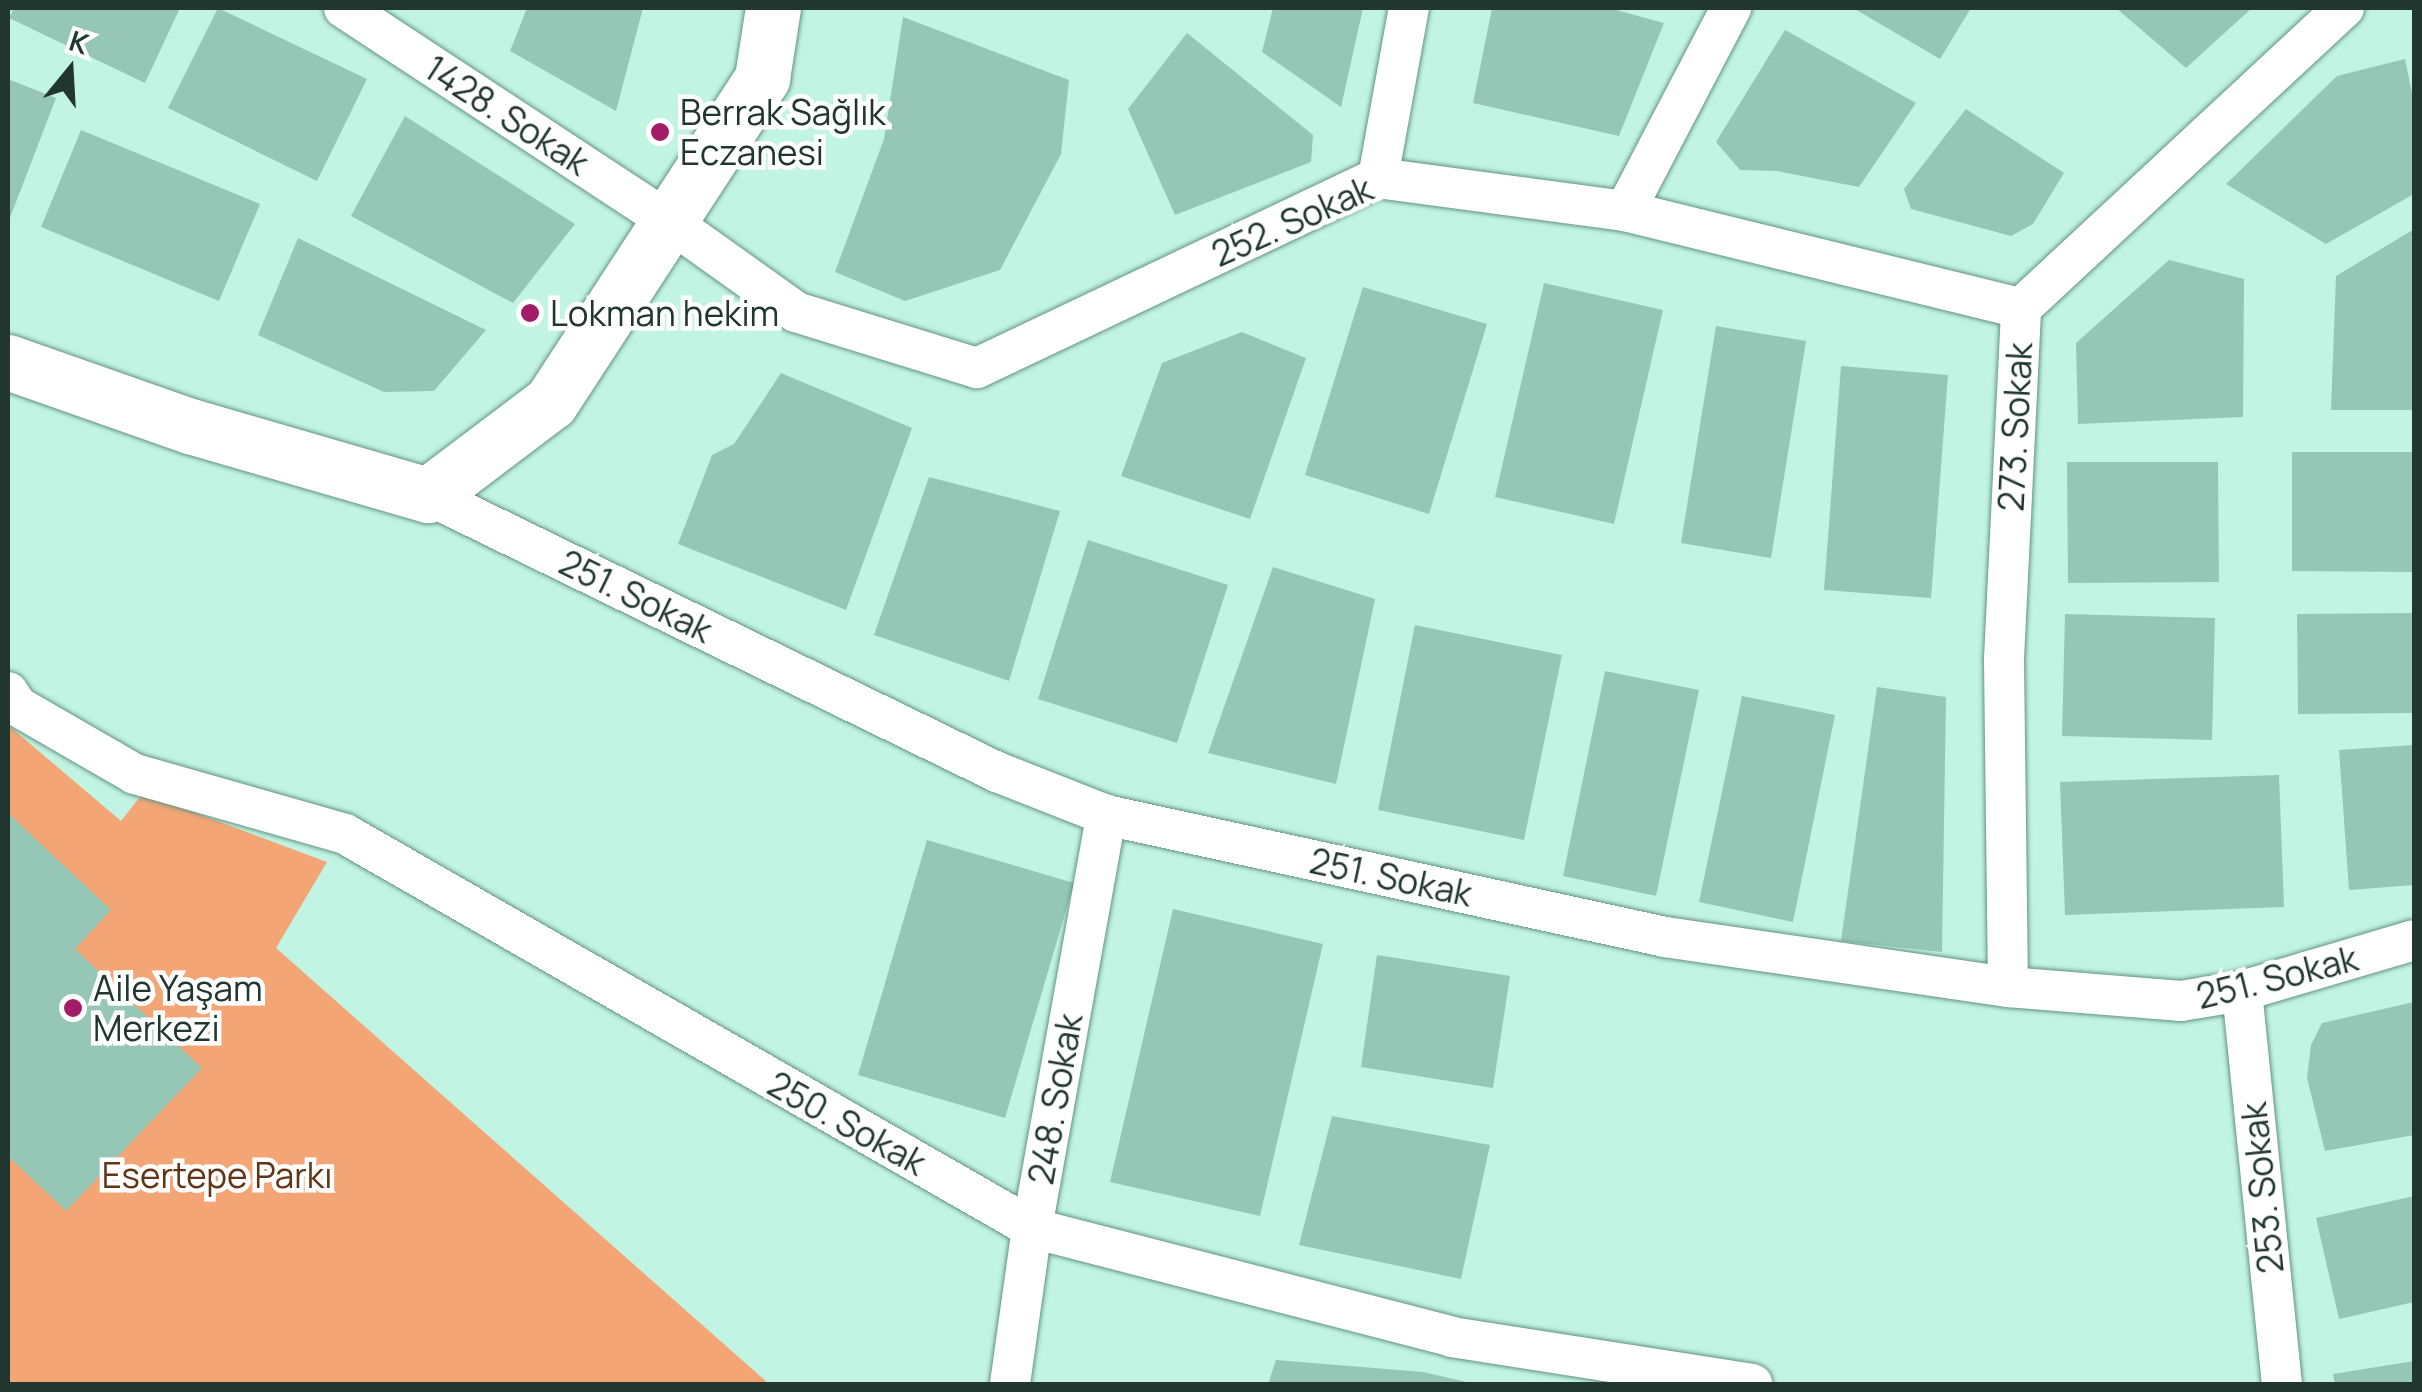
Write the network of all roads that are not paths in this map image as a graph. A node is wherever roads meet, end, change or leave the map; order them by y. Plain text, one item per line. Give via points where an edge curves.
1 (344, 8) edge
2 (773, 8) edge
3 (1409, 8) edge
4 (1731, 8) edge
5 (2344, 8) edge
6 (1378, 178) junction
7 (1626, 211) junction
8 (670, 222) junction
9 (2021, 308) junction
10 (8, 362) edge
11 (428, 494) junction
12 (8, 692) edge
13 (1106, 814) junction
14 (2414, 940) edge
15 (2008, 987) junction
16 (2242, 990) junction
17 (1032, 1228) junction
18 (1010, 1384) edge
19 (1752, 1384) edge
20 (2282, 1384) edge

1 - 8 street, 1428. Sokak
2 - 8 main road via 762,78
3 - 6 street
4 - 7 street
5 - 9 street, 273. Sokak
6 - 7 street, 252. Sokak
6 - 8 street, 252. Sokak via 977,368 796,312
7 - 9 street, 252. Sokak
8 - 11 main road via 551,402
9 - 15 street, 273. Sokak via 2004,658
10 - 11 main road via 190,426
11 - 13 street, 251. Sokak via 998,772
12 - 17 street, 250. Sokak via 17,706 135,774 345,834
13 - 15 street, 251. Sokak via 1666,937
13 - 17 street, 248. Sokak
14 - 16 street, 251. Sokak
15 - 16 street, 251. Sokak via 2182,1002
16 - 20 street, 253. Sokak
17 - 18 street, 248. Sokak
17 - 19 street, 250. Sokak via 1452,1336

